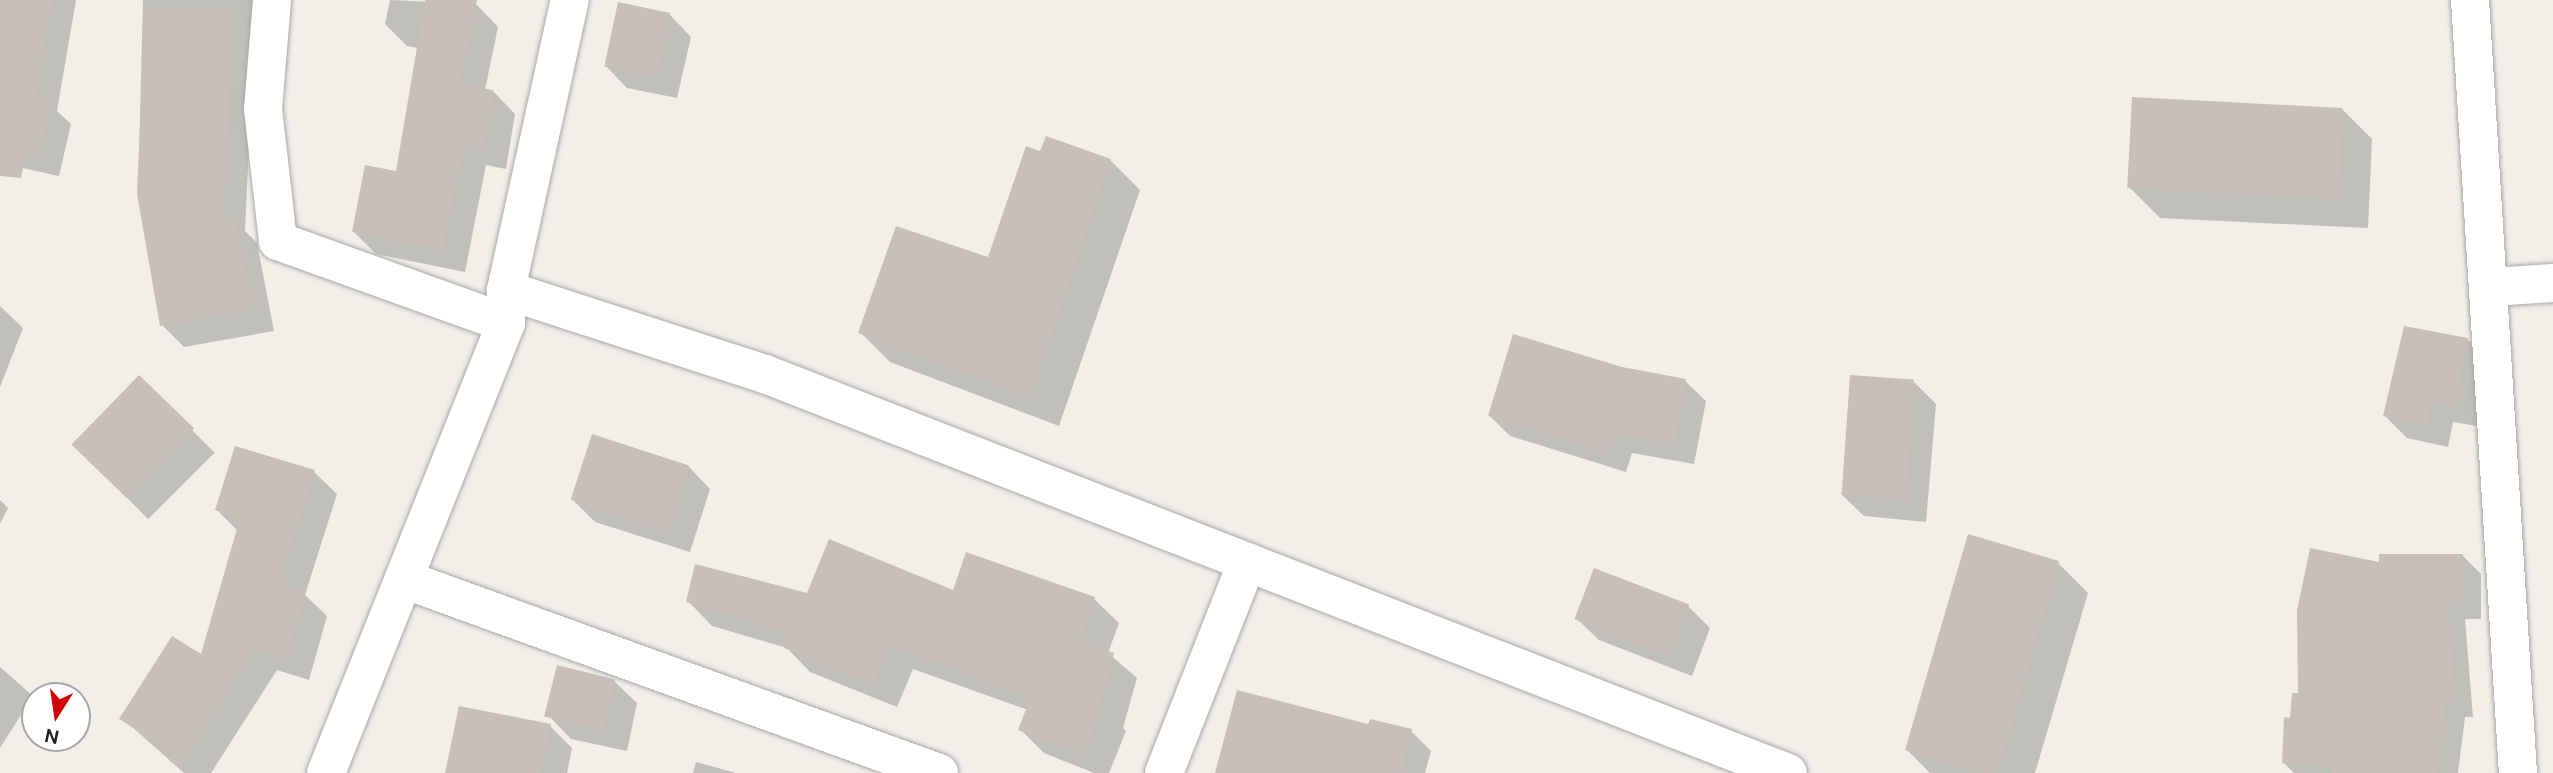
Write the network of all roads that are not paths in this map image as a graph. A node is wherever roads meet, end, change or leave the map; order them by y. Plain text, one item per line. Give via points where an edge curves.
1 (272, 0) edge
2 (570, 0) edge
3 (2470, 0) edge
4 (2553, 283) edge
5 (2491, 287) junction
6 (506, 306) junction
7 (1247, 562) junction
8 (406, 580) junction
9 (326, 773) edge
10 (939, 773) edge
11 (1164, 773) edge
12 (1788, 773) edge
13 (2518, 773) edge

1 - 6 street via 262,110 278,240
2 - 6 street
3 - 5 street
4 - 5 street
5 - 13 street
6 - 7 street via 765,374
6 - 8 street
7 - 11 street
7 - 12 street
8 - 9 street
8 - 10 street

